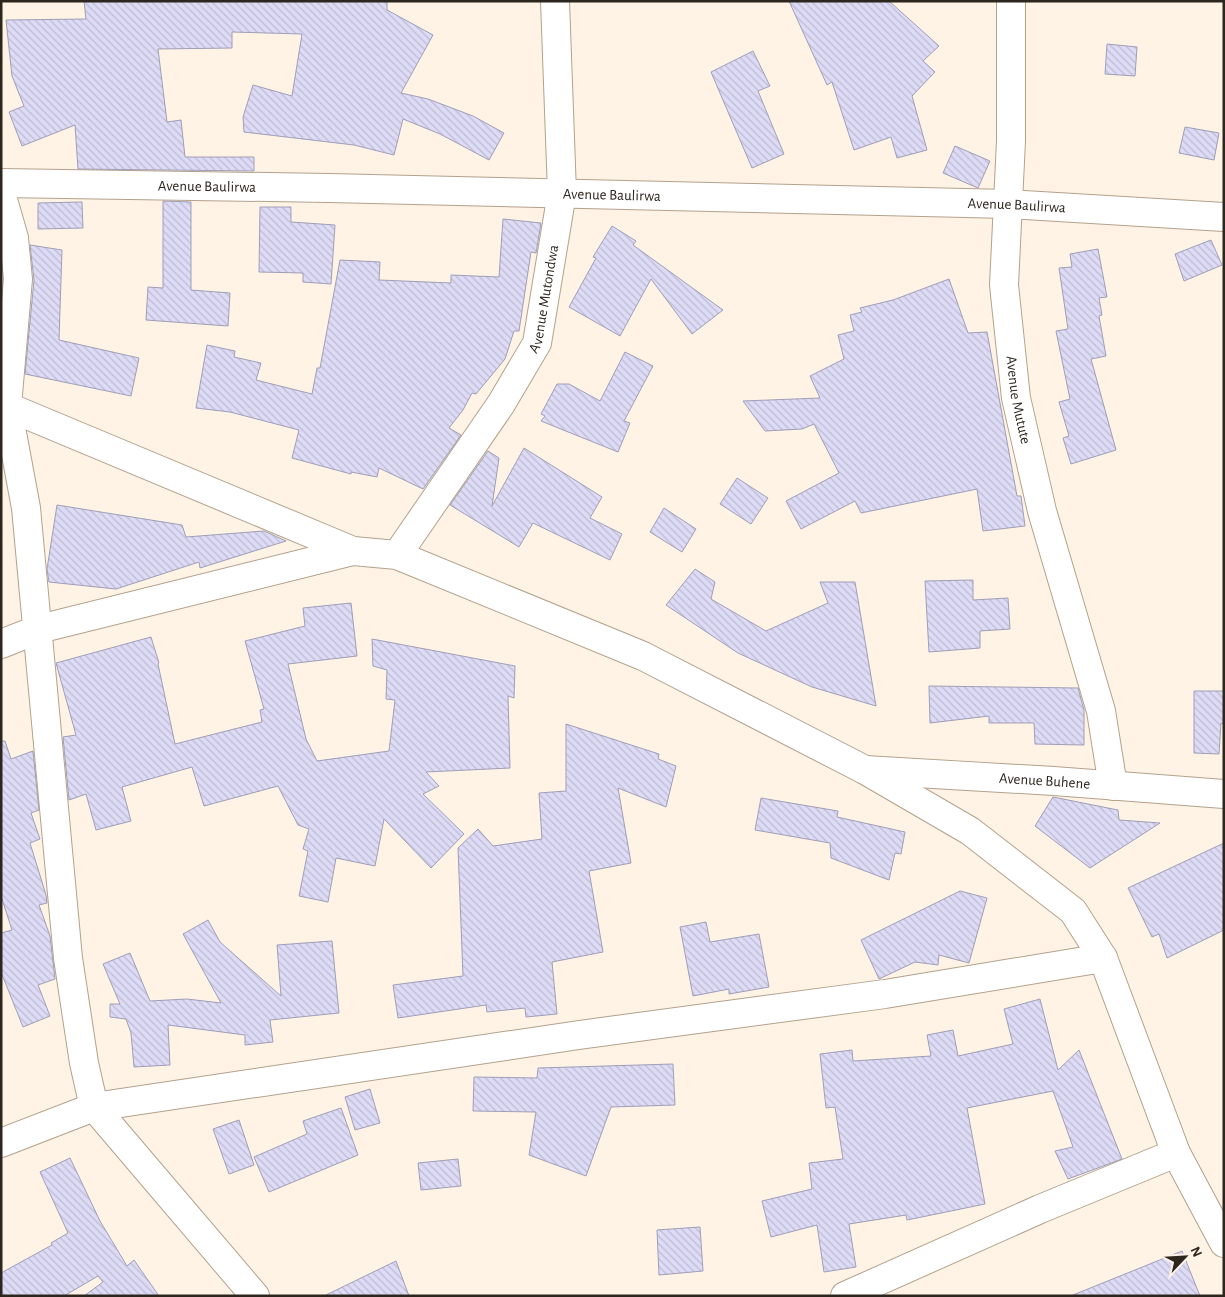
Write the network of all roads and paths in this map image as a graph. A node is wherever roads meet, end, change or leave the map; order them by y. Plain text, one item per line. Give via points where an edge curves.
1 (555, 1) edge
2 (1011, 1) edge
3 (1, 183) edge
4 (562, 193) junction
5 (1, 194) edge
6 (1008, 204) junction
7 (1224, 217) edge
8 (4, 405) edge
9 (353, 551) junction
10 (397, 555) junction
11 (39, 629) junction
12 (1, 644) edge
13 (865, 770) junction
14 (1113, 786) junction
15 (1224, 794) edge
16 (1103, 958) junction
17 (94, 1107) junction
18 (1, 1142) edge
19 (1176, 1154) junction
20 (1224, 1244) edge
21 (255, 1296) edge
22 (845, 1296) edge

1 - 4 street, Avenue Mutondwa
2 - 6 street, Avenue Mutute
3 - 4 street, Avenue Baulirwa
4 - 6 street, Avenue Baulirwa
4 - 10 street, Avenue Mutondwa via 537,343 501,404
5 - 8 street via 14,238 18,279
6 - 7 street, Avenue Baulirwa
6 - 14 street, Avenue Mutute via 1004,285 1016,398 1042,511 1101,711
8 - 9 street
8 - 11 street via 26,508
9 - 10 street
9 - 11 street
10 - 13 street via 643,656
11 - 12 street
11 - 17 street via 68,958
13 - 14 street, Avenue Buhene
13 - 16 street via 970,831 1028,874 1073,911
14 - 15 street, Avenue Buhene
16 - 17 street via 885,994 579,1035
16 - 19 street
17 - 18 street
17 - 21 street
19 - 20 street
19 - 22 street via 1022,1217

